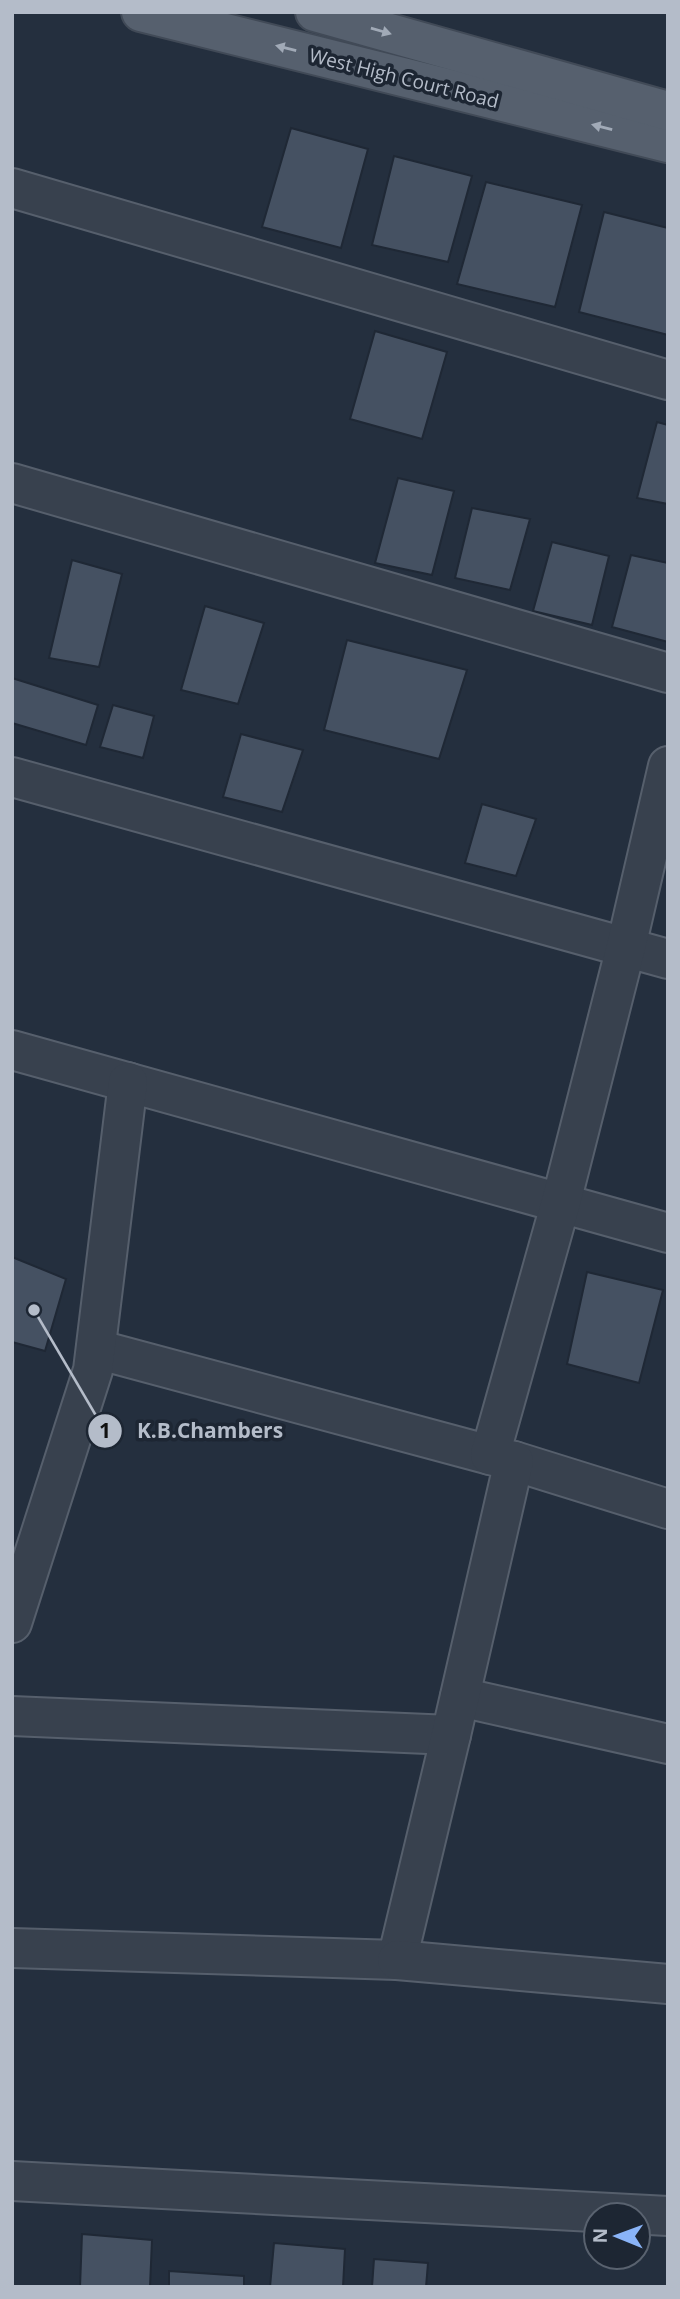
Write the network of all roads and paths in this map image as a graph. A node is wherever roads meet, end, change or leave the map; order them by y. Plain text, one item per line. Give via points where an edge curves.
1 (141, 12) edge
2 (315, 12) edge
3 (668, 111) edge
4 (668, 143) edge
5 (12, 188) edge
6 (668, 380) edge
7 (12, 483) edge
8 (668, 673) edge
9 (668, 766) edge
10 (12, 777) edge
11 (626, 947) junction
12 (668, 959) edge
13 (12, 1050) edge
14 (128, 1082) junction
15 (561, 1202) junction
16 (668, 1233) edge
17 (96, 1349) junction
18 (502, 1458) junction
19 (668, 1509) edge
20 (12, 1623) edge
21 (460, 1698) junction
22 (12, 1716) edge
23 (452, 1735) junction
24 (668, 1744) edge
25 (12, 1948) edge
26 (397, 1960) junction
27 (668, 1984) edge
28 (12, 2180) edge
29 (668, 2215) edge

4 -> 1 main road, West High Court Road
2 -> 3 main road, West High Court Road
5 - 6 street
7 - 8 street
9 - 11 street
10 - 11 street
11 - 12 street
11 - 15 street
13 - 14 street
14 - 15 street
14 - 17 street
15 - 16 street
15 - 18 street
17 - 18 street
17 - 20 street
18 - 19 street
18 - 21 street
21 - 23 street
21 - 24 street
22 - 23 street
23 - 26 street
25 - 26 street
26 - 27 street
28 - 29 street

